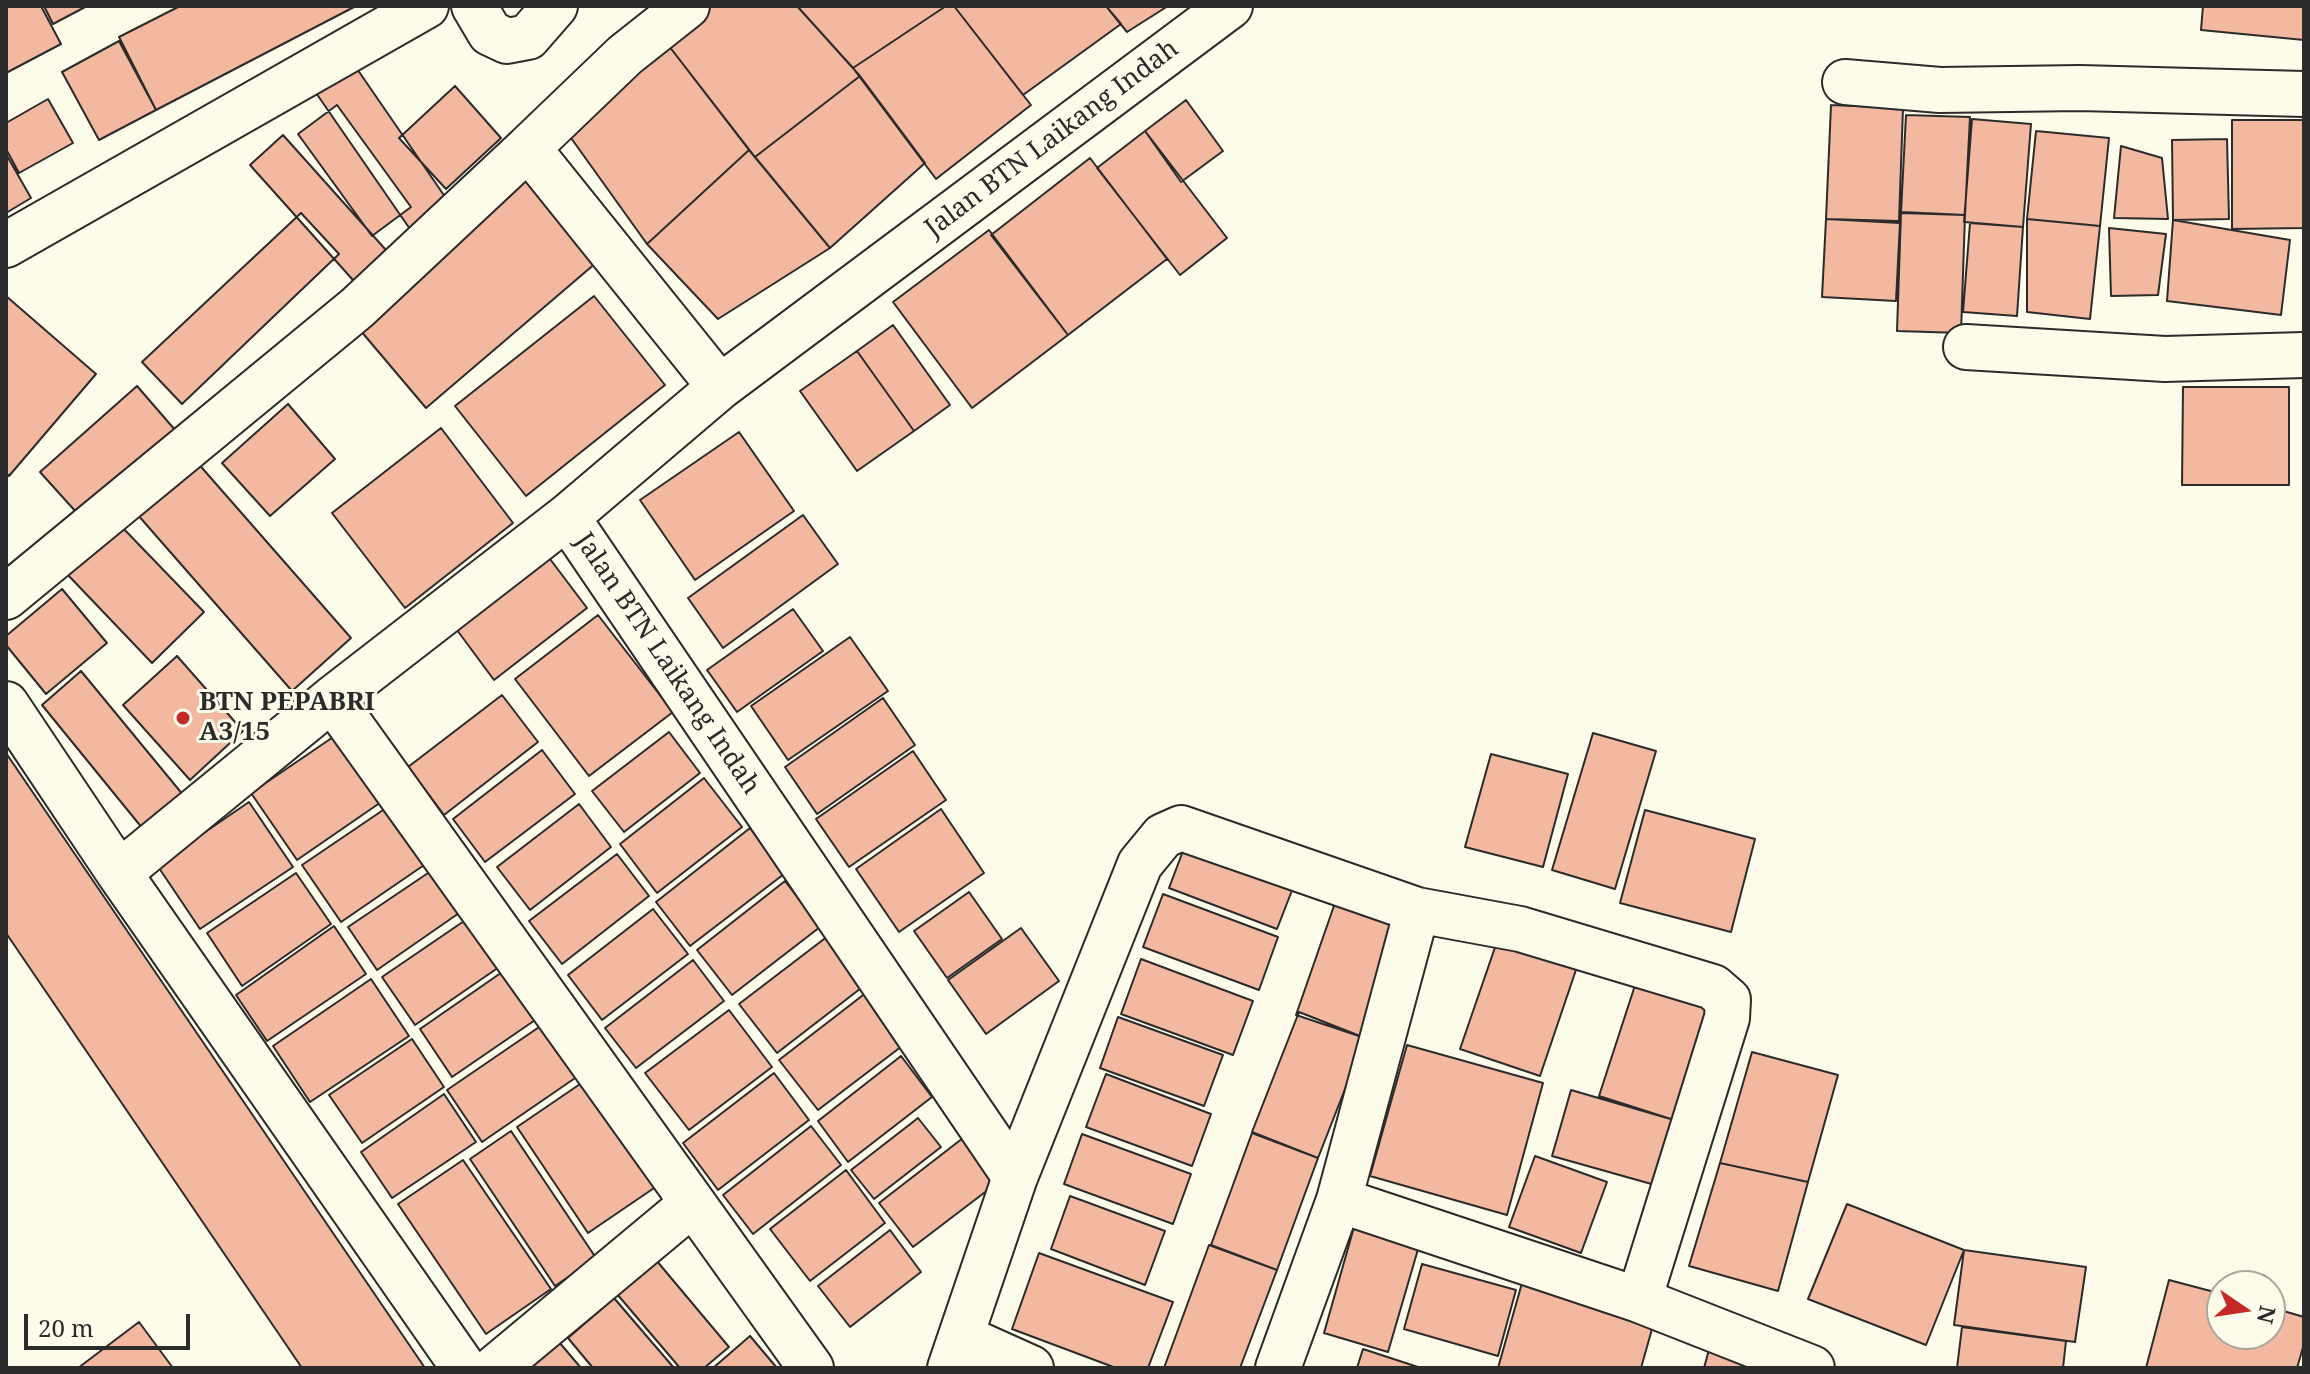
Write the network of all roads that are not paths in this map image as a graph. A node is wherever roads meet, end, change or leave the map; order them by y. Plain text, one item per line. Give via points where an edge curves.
1 (426, 6) edge
2 (474, 6) edge
3 (555, 6) edge
4 (687, 6) edge
5 (1230, 6) edge
6 (1845, 82) dead end
7 (2304, 94) edge
8 (528, 148) junction
9 (6, 245) edge
10 (1966, 347) dead end
11 (2304, 355) edge
12 (720, 387) junction
13 (567, 517) junction
14 (6, 597) edge
15 (332, 699) junction
16 (6, 704) edge
17 (119, 873) junction
18 (1417, 910) junction
19 (1015, 1177) junction
20 (1339, 1200) junction
21 (693, 1203) junction
22 (1639, 1300) junction
23 (956, 1353) edge
24 (464, 1368) edge
25 (495, 1368) edge
26 (811, 1368) edge
27 (1031, 1368) edge
28 (1278, 1368) edge
29 (1812, 1368) edge

1 - 9 street
2 - 3 street via 490,33 507,41 528,37
4 - 8 street via 625,55
5 - 12 street, Jalan BTN Laikang Indah
6 - 7 street via 1940,90
8 - 12 street
8 - 14 street via 357,308
10 - 11 street via 2165,359
12 - 13 street, Jalan BTN Laikang Indah
13 - 15 street
13 - 19 street, Jalan BTN Laikang Indah
15 - 17 street
15 - 21 street
16 - 17 street
17 - 24 street
18 - 19 street via 1181,828 1163,836 1140,864
18 - 20 street
18 - 22 street via 1520,929 1713,987 1728,1000 1727,1018
19 - 23 street
20 - 22 street
20 - 28 street
21 - 25 street
21 - 26 street
22 - 29 street
23 - 27 street

